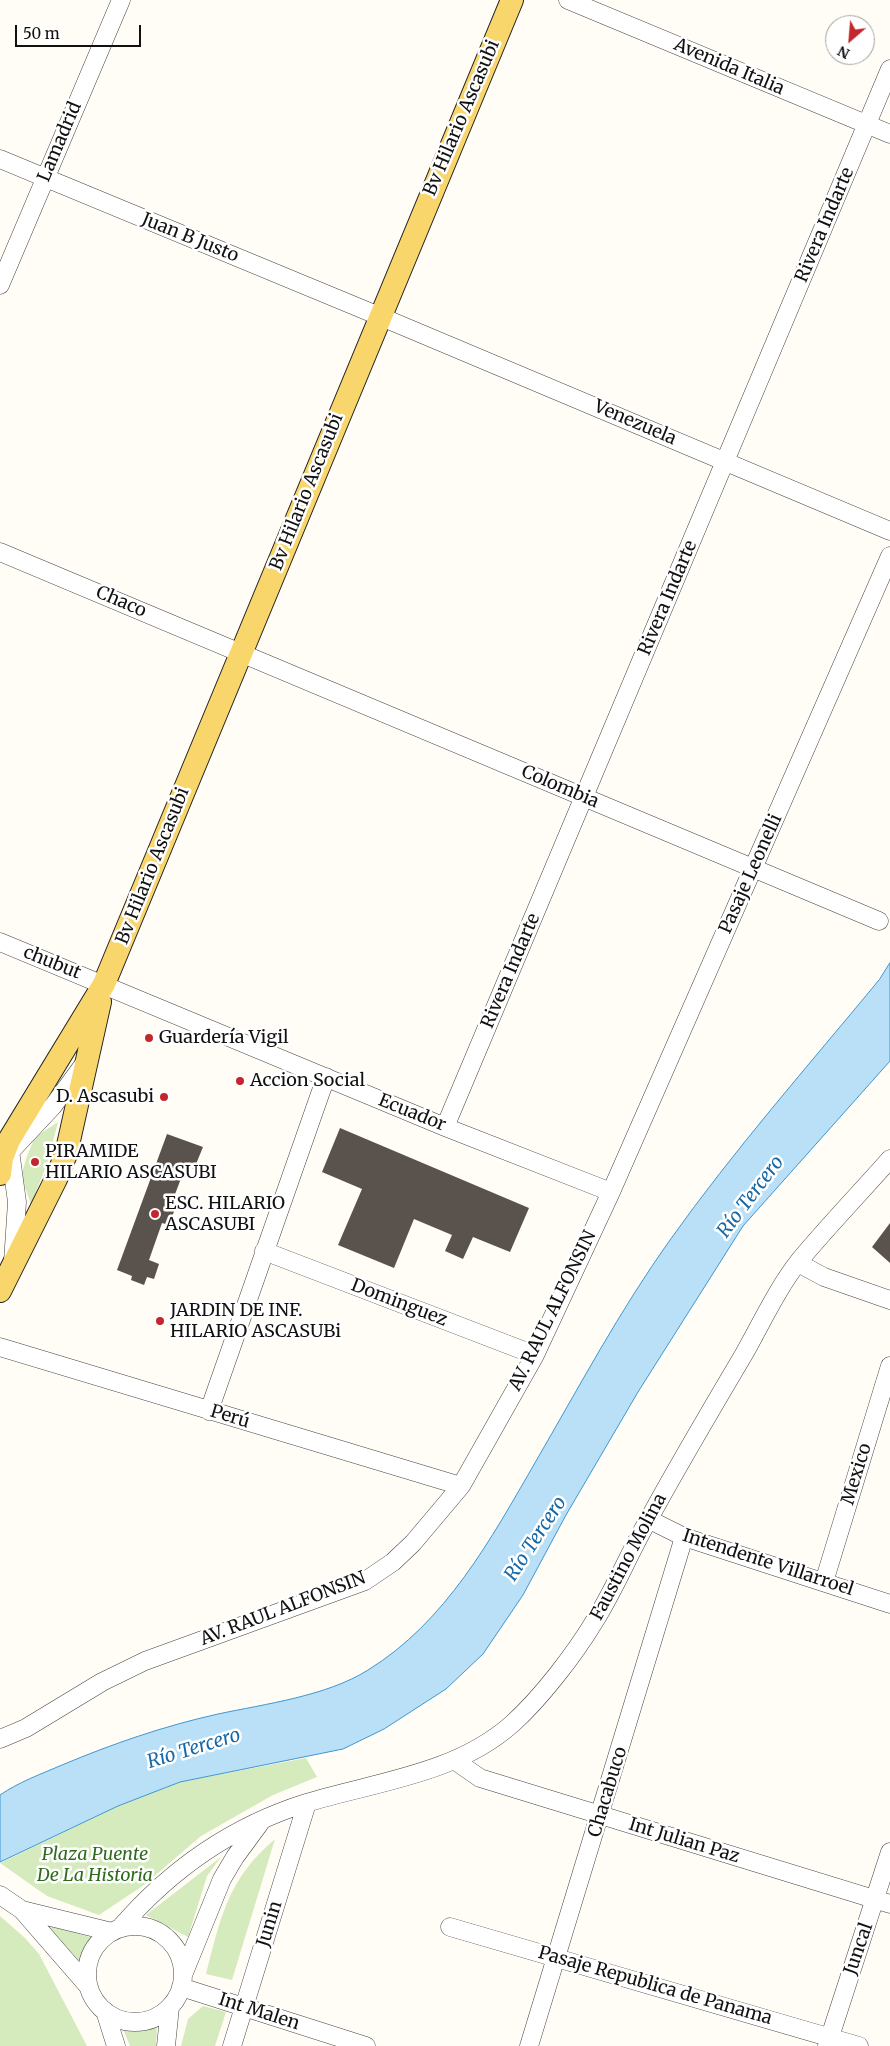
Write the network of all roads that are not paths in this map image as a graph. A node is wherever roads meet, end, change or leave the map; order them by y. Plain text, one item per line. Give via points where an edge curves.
1 (121, 0) edge
2 (512, 0) edge
3 (568, 0) edge
4 (890, 69) edge
5 (867, 125) junction
6 (890, 134) edge
7 (0, 160) edge
8 (45, 178) junction
9 (0, 285) edge
10 (379, 316) junction
11 (725, 462) junction
12 (890, 531) edge
13 (0, 552) edge
14 (890, 556) edge
15 (242, 652) junction
16 (584, 797) junction
17 (754, 868) junction
18 (879, 921) dead end
19 (0, 942) edge
20 (104, 984) junction
21 (87, 1060) junction
22 (326, 1077) junction
23 (445, 1127) junction
24 (4, 1153) edge
25 (890, 1159) edge
26 (611, 1192) junction
27 (264, 1250) junction
28 (798, 1263) junction
29 (12, 1267) junction
30 (0, 1291) edge
31 (890, 1300) edge
32 (0, 1347) edge
33 (535, 1356) junction
34 (890, 1366) edge
35 (209, 1411) junction
36 (461, 1486) junction
37 (648, 1519) junction
38 (684, 1537) junction
39 (824, 1582) junction
40 (890, 1604) edge
41 (0, 1739) edge
42 (454, 1760) junction
43 (307, 1803) junction
44 (601, 1815) junction
45 (260, 1823) junction
46 (890, 1852) edge
47 (0, 1895) edge
48 (883, 1902) edge
49 (22, 1910) junction
50 (450, 1928) dead end
51 (116, 1930) junction
52 (557, 1957) junction
53 (182, 1981) junction
54 (88, 1986) junction
55 (170, 2007) junction
56 (244, 2007) junction
57 (105, 2011) junction
58 (828, 2041) edge
59 (116, 2046) edge
60 (166, 2046) edge
61 (232, 2046) edge
62 (366, 2046) edge
63 (529, 2046) edge
64 (859, 2046) edge

1 - 8 street, Lamadrid
2 - 10 main road, Bv Hilario Ascasubi
3 - 5 street, Avenida Italia
4 - 5 street, Rivera Indarte
5 - 6 street, Avenida Italia
5 - 11 street, Rivera Indarte
7 - 8 street, Juan B Justo
8 - 9 street, Lamadrid
8 - 10 street, Juan B Justo
10 - 11 street, Venezuela
10 - 15 main road, Bv Hilario Ascasubi
11 - 12 street, Venezuela
11 - 16 street, Rivera Indarte
13 - 15 street, Chaco
14 - 17 street, Pasaje Leonelli
15 - 16 street, Colombia
15 - 20 main road, Bv Hilario Ascasubi
16 - 17 street, Colombia
16 - 23 street, Rivera Indarte
17 - 18 street, Colombia
17 - 26 street, Pasaje Leonelli
19 - 20 street, chubut
20 - 21 main road
20 - 22 street, Ecuador
20 - 24 main road
21 - 24 street via 53,1106
21 - 29 main road via 66,1154
22 - 23 street, Ecuador
22 - 27 street
23 - 26 street, Ecuador
24 - 29 street via 17,1202
25 - 28 street, Faustino Molina
26 - 33 street, AV. RAUL ALFONSIN
27 - 33 street, Dominguez
27 - 35 street
28 - 31 street via 824,1278
28 - 37 street, Faustino Molina
29 - 30 main road
32 - 35 street, Perú
33 - 36 street, AV. RAUL ALFONSIN
34 - 39 street, Mexico
35 - 36 street, Perú
36 - 41 street, AV. RAUL ALFONSIN via 413,1543 393,1562 364,1581 145,1661 102,1682 26,1728
37 - 38 street, Intendente Villarroel
37 - 42 street, Faustino Molina via 594,1623 563,1665 510,1726
38 - 39 street, Intendente Villarroel
38 - 44 street, Chacabuco
39 - 40 street, Intendente Villarroel
42 - 43 street, Faustino Molina
42 - 44 street, Int Julian Paz via 480,1778
43 - 45 street, Faustino Molina
43 - 56 street, Junin
44 - 48 street, Int Julian Paz
44 - 52 street, Chacabuco
45 - 51 street, Faustino Molina via 211,1846 163,1885
45 - 53 street via 222,1879
46 - 48 street, Juncal
47 - 49 street
48 - 58 street, Juncal
49 - 51 street
49 - 54 street
50 - 52 street, Pasaje Republica de Panama
51 - 53 street via 136,1926 165,1936 182,1962
51 - 54 street, Faustino Molina via 99,1942 90,1955
52 - 58 street, Pasaje Republica de Panama
52 - 63 street, Chacabuco
53 - 55 street
53 - 56 street, Int Malen
54 - 57 street
55 - 57 street via 152,2018 132,2022
55 - 60 street
56 - 61 street, Junin
56 - 62 street, Int Malen
57 - 59 street
58 - 64 street, Pasaje Republica de Panama

